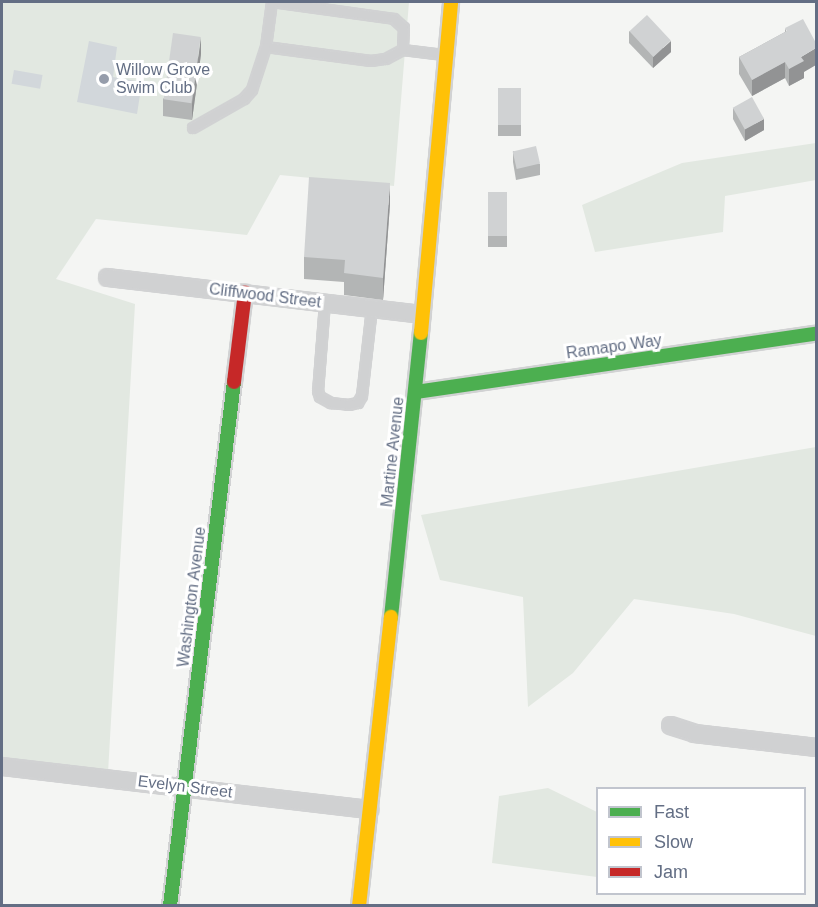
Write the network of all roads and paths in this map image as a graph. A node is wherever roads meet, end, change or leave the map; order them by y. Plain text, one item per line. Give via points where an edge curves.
1 (272, 2) edge
2 (451, 2) edge
3 (266, 47) junction
4 (404, 50) junction
5 (446, 55) junction
6 (192, 128) dead end
7 (107, 277) dead end
8 (245, 293) junction
9 (325, 303) junction
10 (372, 308) junction
11 (422, 314) junction
12 (816, 334) edge
13 (416, 392) junction
14 (670, 725) dead end
15 (816, 747) edge
16 (2, 766) edge
17 (185, 787) junction
18 (369, 809) junction
19 (170, 906) edge
20 (359, 906) edge

1 - 3 lane
1 - 4 lane via 394,20 404,28
2 - 5 street, Martine Avenue
3 - 4 lane via 371,62
3 - 6 lane via 252,90 244,99
4 - 5 lane
5 - 11 street, Martine Avenue
7 - 8 street, Cliffwood Street
8 - 9 street, Cliffwood Street
8 - 17 street, Washington Avenue
9 - 10 street, Cliffwood Street
9 - 10 lane via 318,391 320,397 331,403 349,405 358,403 362,396
10 - 11 street, Cliffwood Street
11 - 13 street, Martine Avenue
12 - 13 street, Ramapo Way
13 - 18 street, Martine Avenue
14 - 15 street via 694,733
16 - 17 street, Evelyn Street
17 - 18 street, Evelyn Street
17 - 19 street, Washington Avenue
18 - 20 street, Martine Avenue

